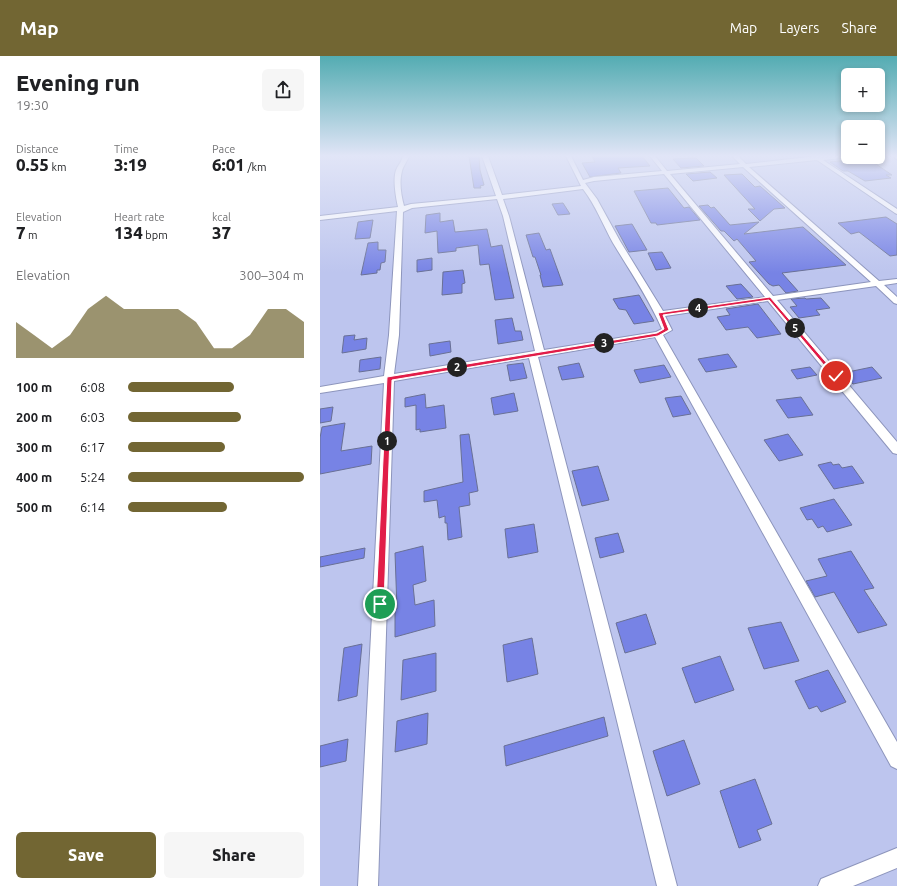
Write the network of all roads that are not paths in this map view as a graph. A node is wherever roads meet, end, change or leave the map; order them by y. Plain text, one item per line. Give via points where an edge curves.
1 (398, 195) edge
2 (513, 195) edge
3 (591, 195) edge
4 (685, 195) edge
5 (777, 195) edge
6 (871, 195) edge
7 (499, 196) junction
8 (402, 209) junction
9 (897, 212) edge
10 (320, 218) edge
11 (897, 281) edge
12 (877, 284) junction
13 (770, 298) junction
14 (897, 301) edge
15 (660, 314) junction
16 (658, 334) junction
17 (537, 354) junction
18 (389, 378) junction
19 (320, 390) edge
20 (897, 450) edge
21 (897, 760) edge
22 (897, 858) edge
23 (368, 886) edge
24 (667, 886) edge
25 (828, 886) edge

1 - 8 street
2 - 7 street
3 - 15 street
4 - 13 street
5 - 12 street
6 - 9 street
7 - 8 street
7 - 17 street via 506,216
8 - 10 street
8 - 18 street
11 - 12 street
12 - 13 street
12 - 14 street
13 - 15 street
13 - 20 street
15 - 16 street via 667,330
16 - 17 street
16 - 21 street
17 - 18 street
17 - 24 street
18 - 19 street
18 - 23 street
22 - 25 street

